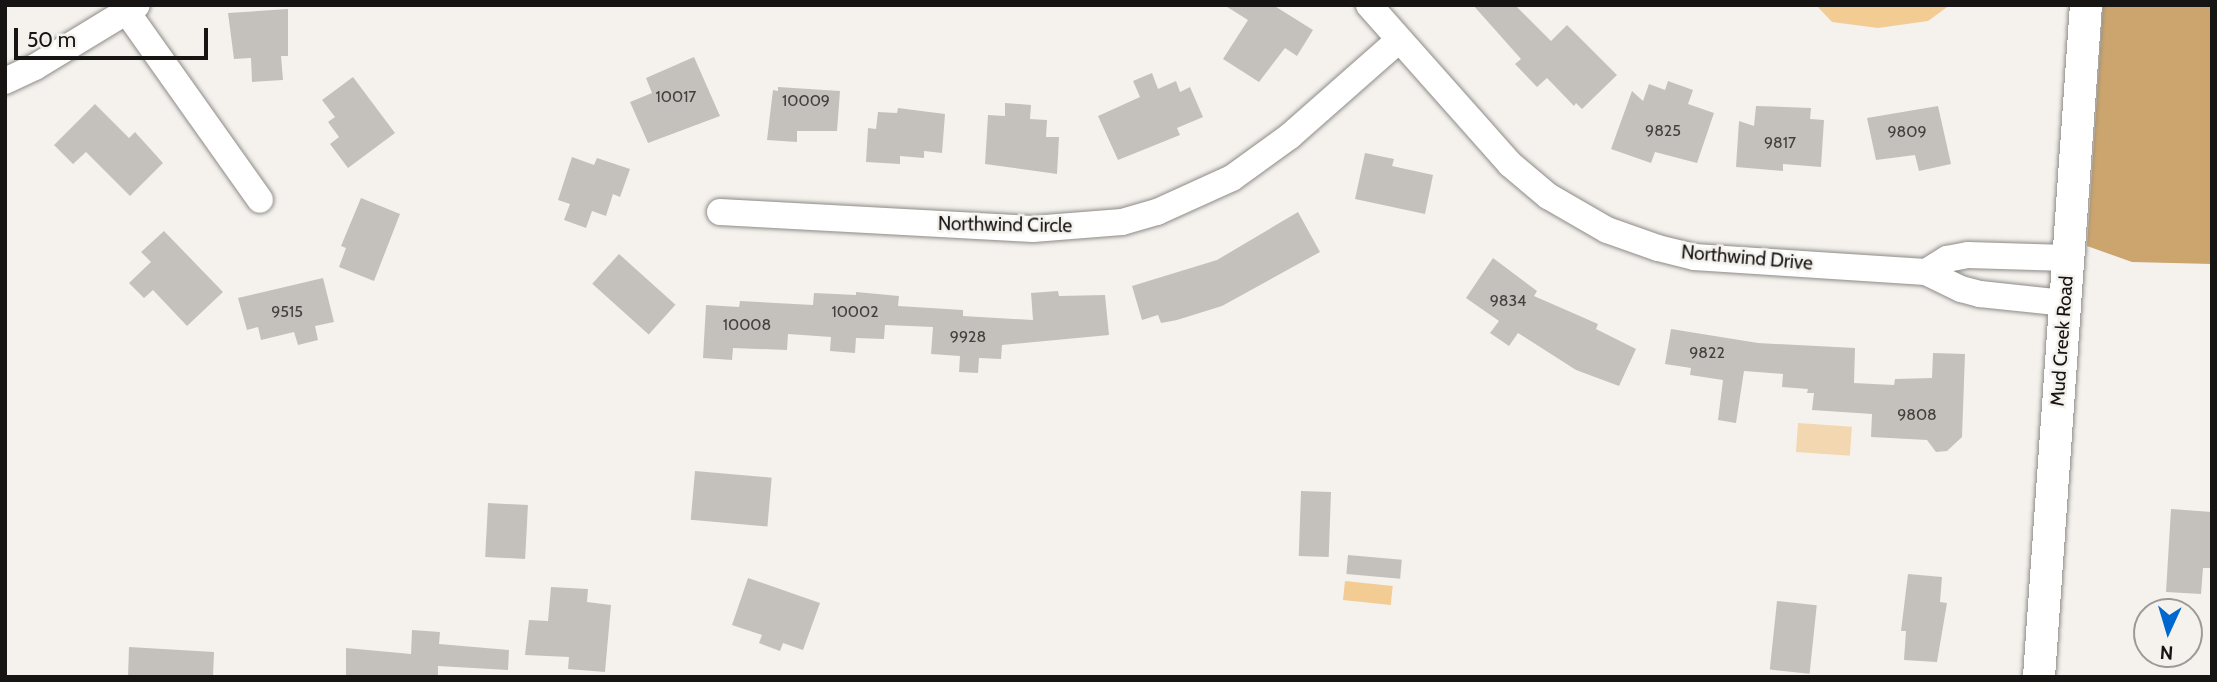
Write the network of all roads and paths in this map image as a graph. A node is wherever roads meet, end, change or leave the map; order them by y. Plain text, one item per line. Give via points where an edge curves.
1 (1369, 5) edge
2 (2086, 5) edge
3 (132, 9) edge
4 (1399, 40) junction
5 (5, 81) edge
6 (260, 200) dead end
7 (720, 212) dead end
8 (2067, 258) junction
9 (1926, 272) junction
10 (2064, 303) junction
11 (2039, 677) edge

1 - 4 street, Northwind Drive
2 - 8 street, Mud Creek Road
3 - 5 street
3 - 6 street
4 - 7 street, Northwind Circle via 1290,136 1232,178 1157,212 1122,222 1033,229
4 - 9 street, Northwind Drive via 1510,164 1548,196 1607,230 1695,257
8 - 9 street, Northwind Drive via 1968,255 1947,259
8 - 10 street, Mud Creek Road
9 - 10 street, Northwind Drive via 1980,294
10 - 11 street, Mud Creek Road

